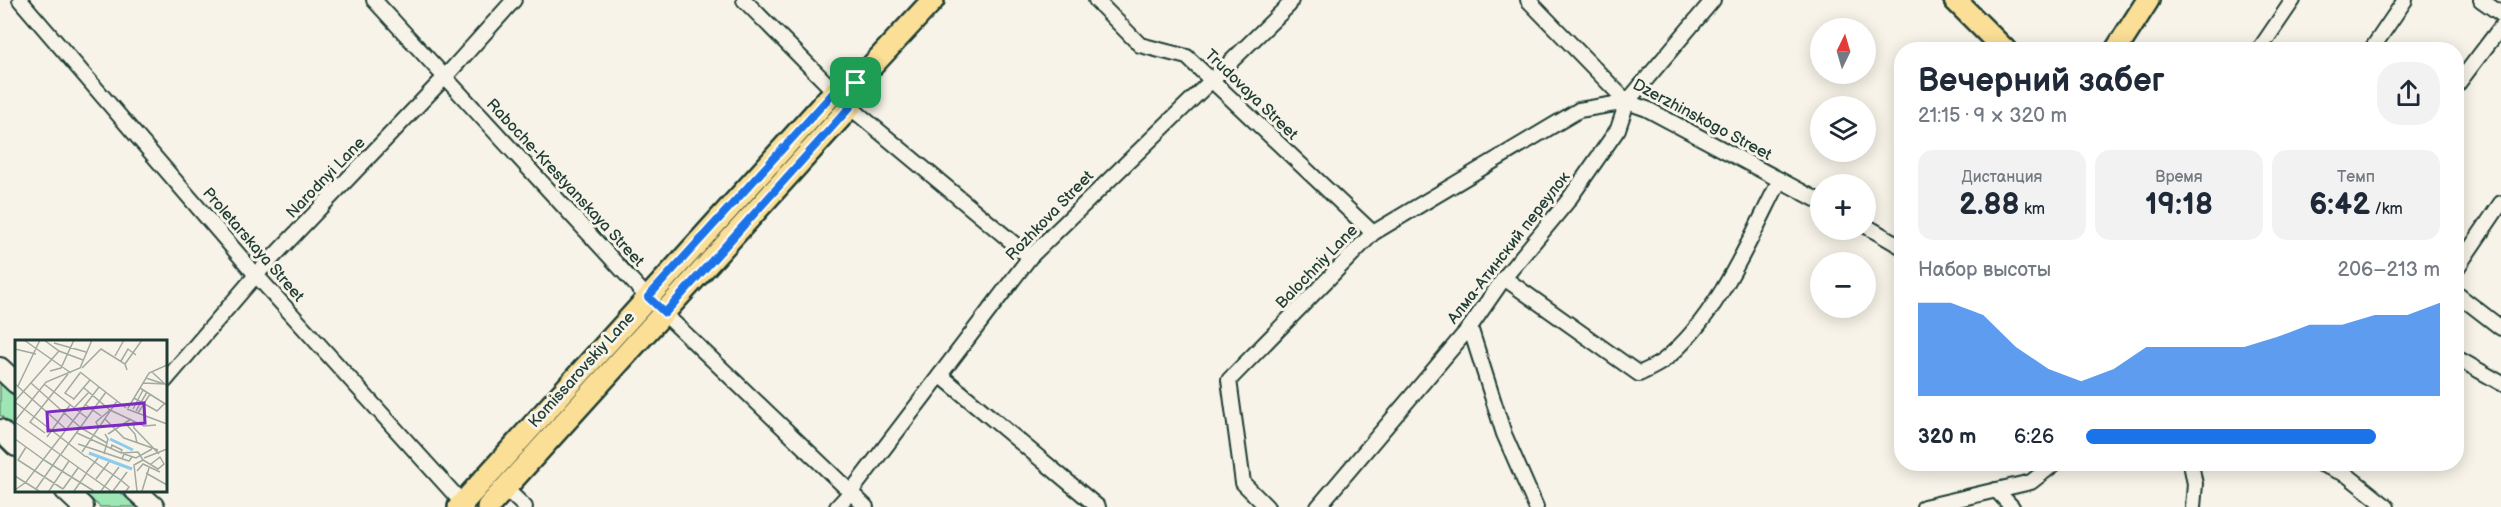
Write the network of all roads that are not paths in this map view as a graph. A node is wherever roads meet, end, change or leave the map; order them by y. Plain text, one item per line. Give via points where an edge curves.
1 (20, 0) edge
2 (374, 0) edge
3 (514, 0) edge
4 (744, 0) edge
5 (933, 0) edge
6 (1096, 0) edge
7 (1291, 0) edge
8 (1528, 0) edge
9 (1713, 0) edge
10 (2148, 0) edge
11 (2293, 0) edge
12 (2406, 0) edge
13 (2481, 0) edge
14 (1957, 1) edge
15 (2501, 14) edge
16 (2501, 27) edge
17 (1999, 42) edge
18 (2119, 42) edge
19 (2264, 42) edge
20 (2377, 42) edge
21 (2464, 76) edge
22 (445, 77) junction
23 (1211, 80) junction
24 (856, 83) junction
25 (835, 91) junction
26 (1627, 102) junction
27 (850, 107) junction
28 (1780, 180) junction
29 (1810, 196) edge
30 (2501, 203) edge
31 (1876, 232) edge
32 (1373, 233) junction
33 (1894, 242) edge
34 (1030, 257) junction
35 (2464, 258) edge
36 (256, 275) junction
37 (1504, 278) junction
38 (648, 297) junction
39 (2464, 299) edge
40 (665, 313) junction
41 (1470, 327) junction
42 (2501, 328) edge
43 (2464, 361) edge
44 (0, 368) edge
45 (940, 375) junction
46 (166, 380) edge
47 (15, 382) edge
48 (2501, 383) edge
49 (0, 430) edge
50 (15, 445) edge
51 (2045, 471) edge
52 (2192, 471) edge
53 (2338, 471) edge
54 (505, 488) junction
55 (1996, 489) junction
56 (137, 492) edge
57 (850, 494) junction
58 (462, 506) edge
59 (154, 507) edge
60 (488, 507) edge
61 (525, 507) edge
62 (837, 507) edge
63 (866, 507) edge
64 (1098, 507) edge
65 (1267, 507) edge
66 (1318, 507) edge
67 (1536, 507) edge
68 (1924, 507) edge
69 (2012, 507) edge
70 (2193, 507) edge
71 (2387, 507) edge

1 - 36 street, Proletarskaya Street
2 - 22 street, Raboche-Krestyanskaya Street
3 - 22 street, Narodnyi Lane
4 - 25 street
5 - 24 main road, Komissarovskiy Lane
6 - 23 street, Trudovaya Street via 1140,45 1187,57
7 - 23 street, Rozhkova Street
8 - 26 street, Dzerzhinskogo Street
9 - 26 street, Алма-Атинский переулок
10 - 18 main road
11 - 19 street
12 - 20 street
13 - 15 street
14 - 17 main road
16 - 21 street
22 - 36 street, Narodnyi Lane
22 - 38 street, Raboche-Krestyanskaya Street
23 - 32 street, Trudovaya Street
23 - 34 street, Rozhkova Street
24 - 25 main road, Komissarovskiy Lane
24 - 27 main road, Komissarovskiy Lane
25 - 27 street
25 - 38 main road, Komissarovskiy Lane
26 - 28 street, Dzerzhinskogo Street
26 - 32 street, Balochniy Lane via 1579,110
26 - 37 street, Алма-Атинский переулок via 1618,129 1567,202
27 - 34 street
27 - 40 main road, Komissarovskiy Lane
28 - 29 street, Dzerzhinskogo Street
28 - 37 street via 1707,314 1662,362 1639,374
30 - 35 street
31 - 33 street
32 - 65 street, Balochniy Lane via 1229,380 1242,483
34 - 45 street, Rozhkova Street
36 - 46 street, Narodnyi Lane
36 - 58 street, Proletarskaya Street
37 - 41 street, Алма-Атинский переулок
38 - 40 street, Raboche-Krestyanskaya Street
38 - 58 main road, Komissarovskiy Lane
39 - 42 street
40 - 54 main road, Komissarovskiy Lane
40 - 57 street, Raboche-Krestyanskaya Street
41 - 66 street, Алма-Атинский переулок
41 - 67 street via 1504,434
43 - 48 street
44 - 47 main road
45 - 57 street, Rozhkova Street
45 - 64 street
49 - 50 main road
51 - 55 street via 2031,482
52 - 70 street
53 - 71 street
54 - 60 main road, Komissarovskiy Lane
54 - 61 street
55 - 68 street
55 - 69 street
56 - 59 main road
57 - 62 street, Rozhkova Street
57 - 63 street, Raboche-Krestyanskaya Street

